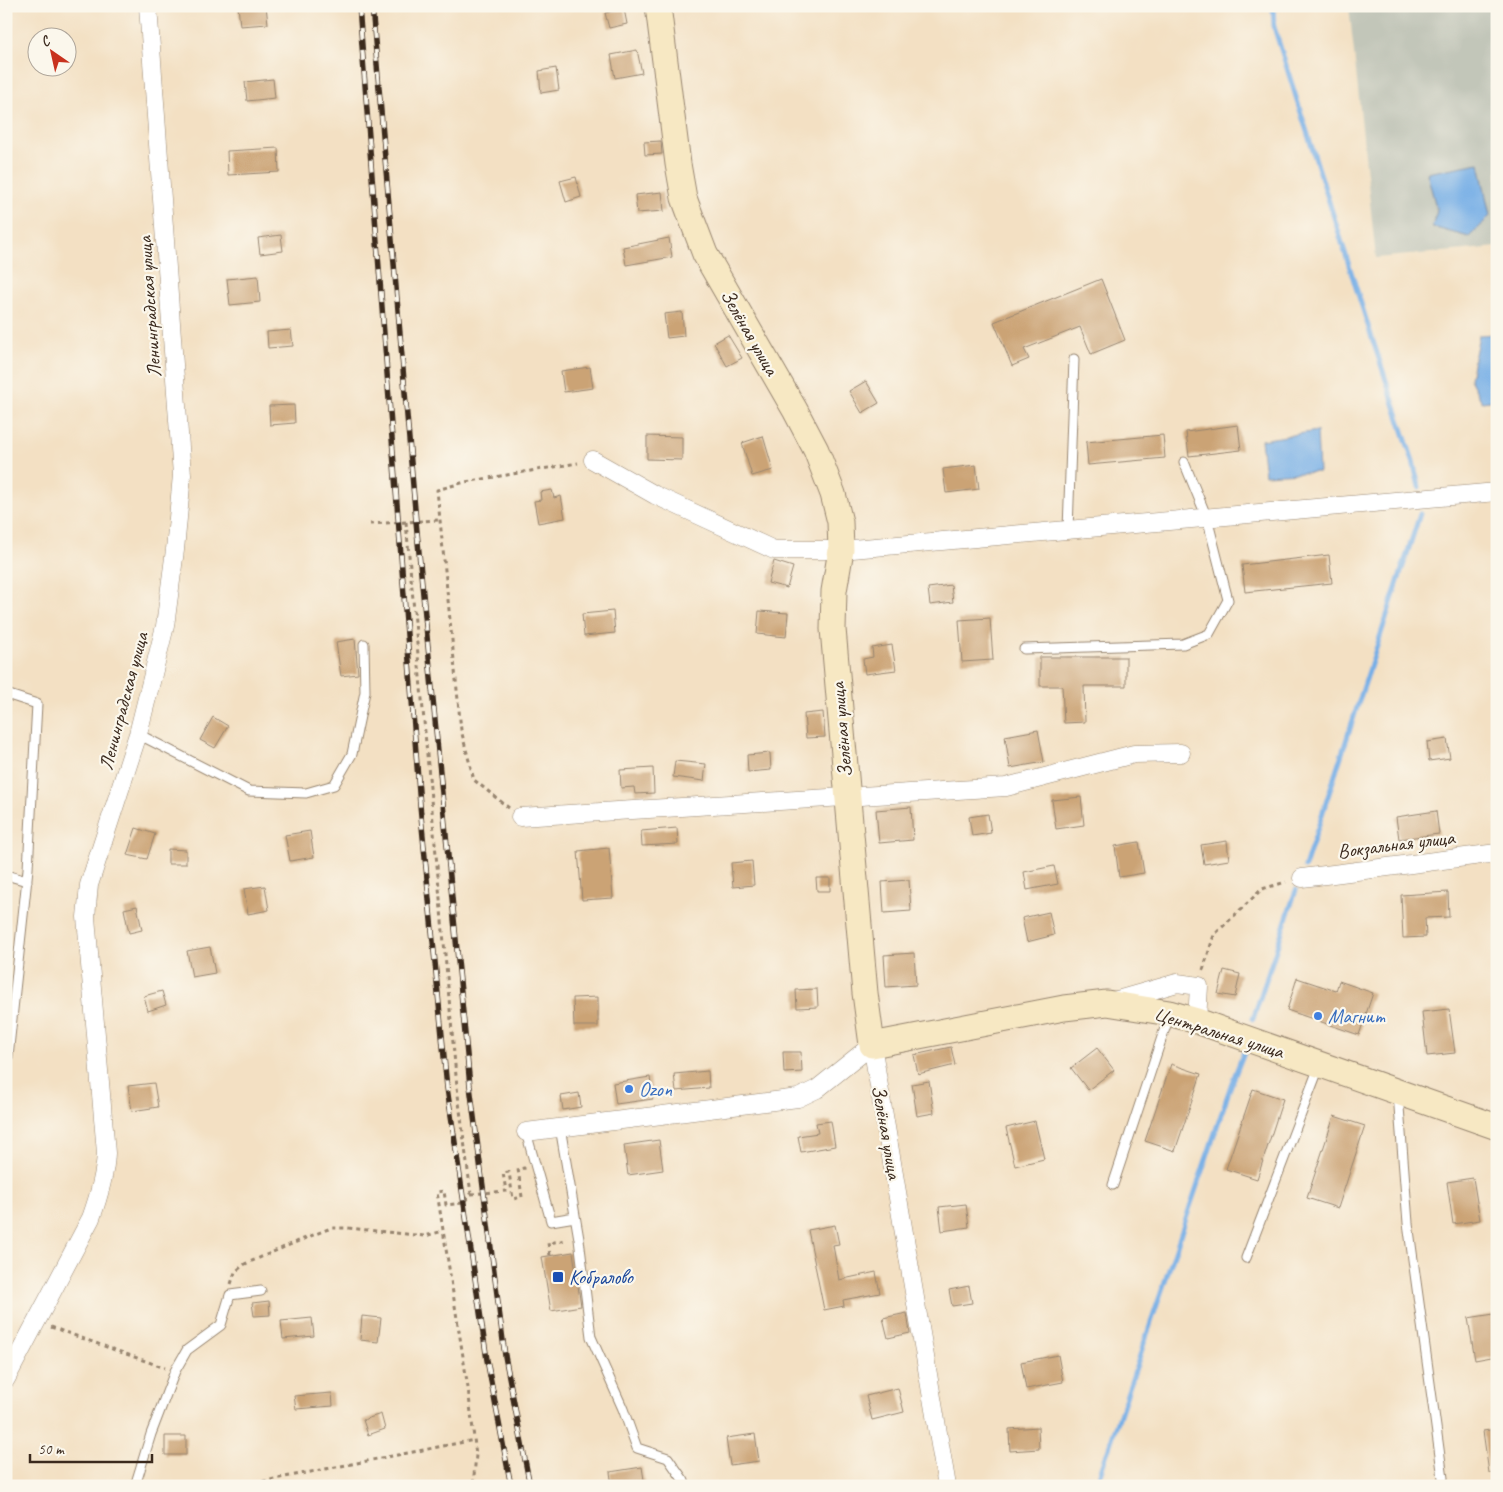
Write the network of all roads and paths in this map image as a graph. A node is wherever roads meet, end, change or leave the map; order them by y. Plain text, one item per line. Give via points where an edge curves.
1 (148, 6) edge
2 (658, 6) edge
3 (1074, 359) dead end
4 (593, 460) joint
5 (1184, 462) dead end
6 (1497, 492) edge
7 (1207, 518) junction
8 (440, 520) junction
9 (406, 522) junction
10 (370, 524) dead end
11 (1068, 530) junction
12 (840, 550) junction
13 (364, 644) dead end
14 (1024, 649) dead end
15 (6, 694) edge
16 (138, 734) junction
17 (1181, 753) dead end
18 (847, 798) junction
19 (520, 817) joint
20 (1497, 853) edge
21 (6, 875) edge
22 (1302, 878) joint
23 (27, 881) junction
24 (1199, 986) junction
25 (1107, 1003) junction
26 (1170, 1013) junction
27 (1197, 1021) junction
28 (872, 1045) junction
29 (7, 1056) edge
30 (1320, 1064) junction
31 (6, 1075) edge
32 (1398, 1092) junction
33 (560, 1127) junction
34 (1497, 1127) edge
35 (526, 1132) joint
36 (525, 1176) dead end
37 (1113, 1184) dead end
38 (471, 1194) junction
39 (575, 1217) junction
40 (443, 1231) junction
41 (579, 1239) junction
42 (550, 1255) dead end
43 (1246, 1258) dead end
44 (261, 1291) dead end
45 (230, 1295) junction
46 (37, 1322) junction
47 (164, 1368) dead end
48 (6, 1379) edge
49 (474, 1440) junction
50 (135, 1486) edge
51 (239, 1486) edge
52 (473, 1486) edge
53 (685, 1486) edge
54 (947, 1486) edge
55 (1441, 1486) edge

1 - 16 street, Ленинградская улица via 182,475 165,626
2 - 12 street, Зелёная улица via 684,198 705,254 816,450 840,522
3 - 11 lane
4 - 8 path via 465,482 437,490
4 - 12 street via 655,495 774,550
5 - 7 lane
6 - 7 street
7 - 11 street
7 - 14 lane via 1228,600 1209,634 1183,644
8 - 9 path
8 - 19 path via 460,730 474,780
9 - 10 path
9 - 38 path via 457,1086
11 - 12 street
12 - 18 street, Зелёная улица via 833,629
13 - 16 lane via 365,692 354,745 334,785 306,793 249,791
15 - 23 lane via 38,704
16 - 46 street, Ленинградская улица via 89,885 86,917 105,1173 91,1218
17 - 18 street via 1134,754 1006,787
18 - 19 street
18 - 28 street, Зелёная улица
20 - 22 street, Вокзальная улица
21 - 23 lane
22 - 24 path via 1262,889 1214,935
23 - 29 lane
24 - 25 street via 1177,983
24 - 27 street
25 - 26 street, Центральная улица
25 - 28 street, Центральная улица via 1064,1008
26 - 27 street, Центральная улица
26 - 37 lane
27 - 30 street, Центральная улица
28 - 33 street via 817,1089 798,1098
28 - 54 street, Зелёная улица
29 - 31 lane
30 - 32 street, Центральная улица
30 - 43 lane
32 - 34 street, Центральная улица
32 - 55 lane via 1408,1223 1443,1478
33 - 35 street
33 - 39 lane
35 - 39 lane via 551,1221
36 - 38 path via 524,1168 518,1169 522,1198 513,1199 509,1172 503,1173 506,1191
38 - 40 path via 463,1203 446,1205 444,1191 437,1192
39 - 41 lane
40 - 45 path via 425,1236 331,1228 245,1264 235,1272
40 - 49 path
41 - 42 path via 548,1243
41 - 53 lane via 591,1337 637,1448 668,1458
44 - 45 lane
45 - 50 lane via 221,1325 187,1350 175,1372 150,1434
46 - 47 path
46 - 48 street, Ленинградская улица
49 - 51 path
49 - 52 path

